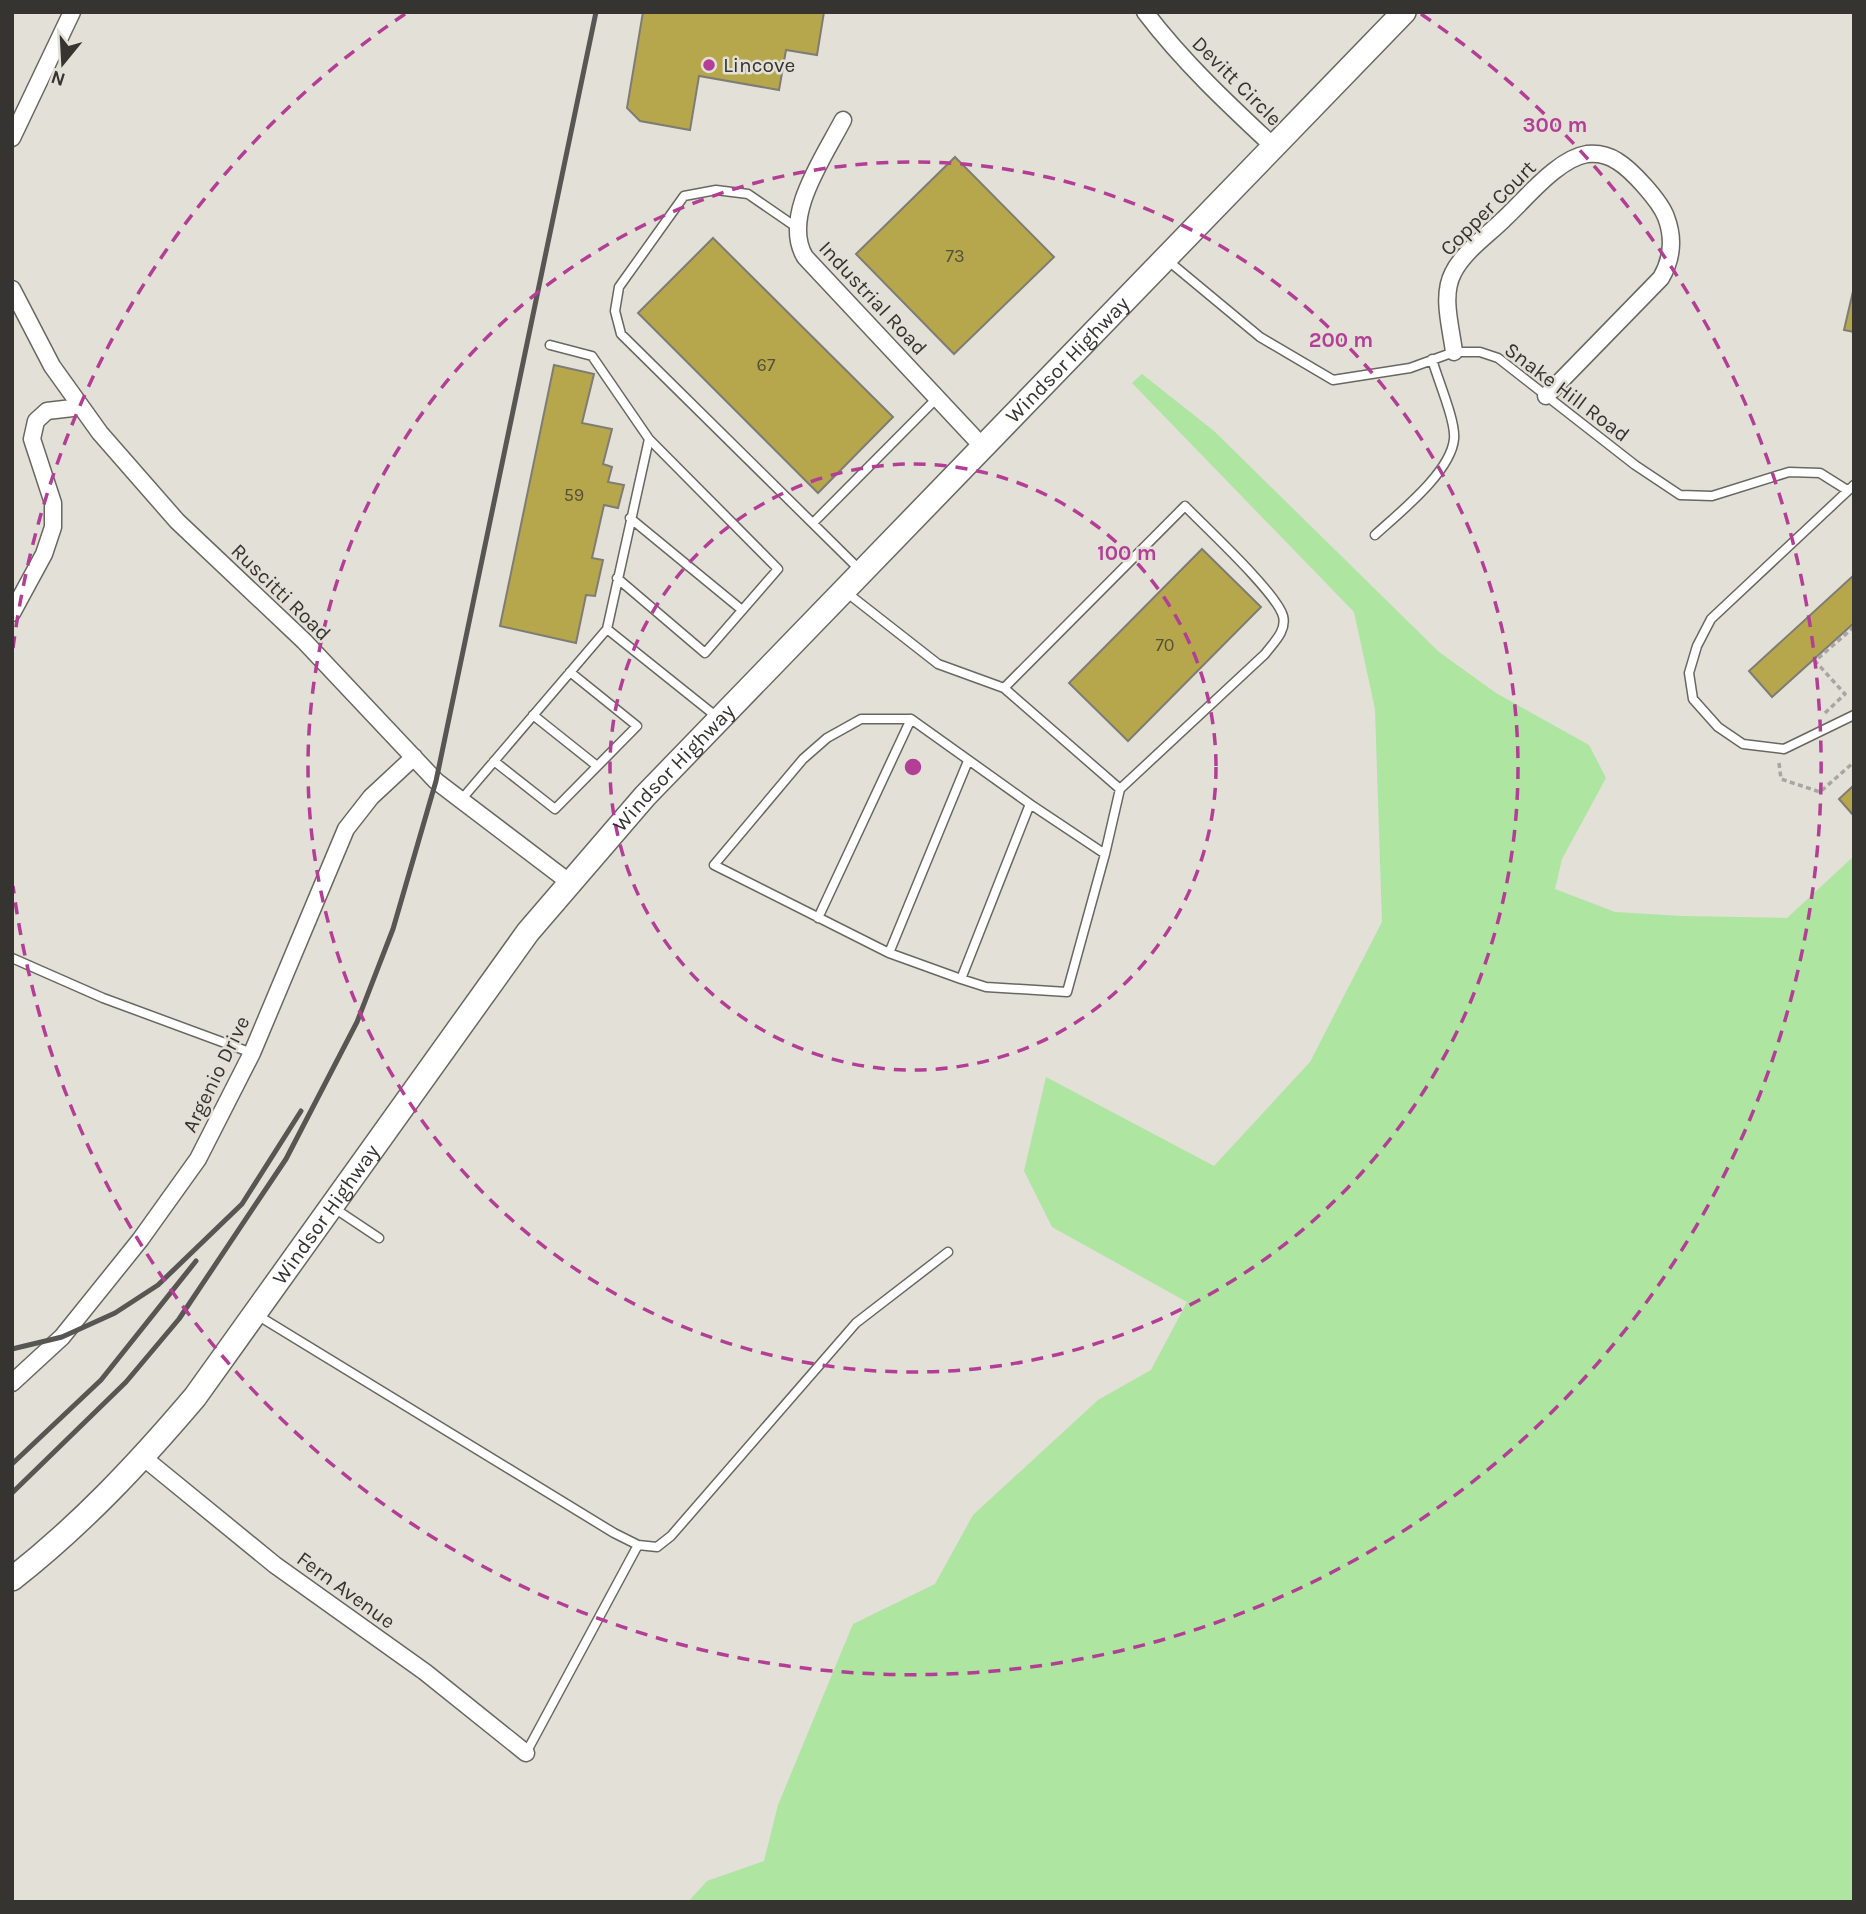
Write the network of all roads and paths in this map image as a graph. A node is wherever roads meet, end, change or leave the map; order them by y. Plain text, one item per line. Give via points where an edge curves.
1 (72, 12) edge
2 (1145, 12) edge
3 (1404, 12) edge
4 (843, 120) dead end
5 (12, 138) edge
6 (1273, 146) junction
7 (796, 227) junction
8 (1165, 258) junction
9 (12, 289) edge
10 (550, 345) dead end
11 (1454, 352) junction
12 (1432, 359) junction
13 (1546, 396) junction
14 (937, 398) junction
15 (81, 407) junction
16 (649, 439) junction
17 (982, 446) junction
18 (1850, 488) edge
19 (631, 518) junction
20 (813, 523) junction
21 (1375, 535) dead end
22 (862, 571) junction
23 (617, 578) junction
24 (844, 590) junction
25 (742, 610) junction
26 (12, 612) edge
27 (607, 629) junction
28 (570, 672) junction
29 (1004, 688) junction
30 (533, 715) junction
31 (1854, 715) edge
32 (720, 718) junction
33 (911, 719) junction
34 (414, 757) junction
35 (494, 761) junction
36 (968, 761) junction
37 (597, 766) junction
38 (1120, 789) junction
39 (461, 800) junction
40 (1030, 804) junction
41 (1105, 854) junction
42 (569, 882) junction
43 (818, 918) junction
44 (889, 953) junction
45 (12, 958) edge
46 (961, 979) junction
47 (252, 1053) junction
48 (332, 1206) junction
49 (379, 1238) dead end
50 (948, 1252) dead end
51 (254, 1314) junction
52 (12, 1383) edge
53 (144, 1458) junction
54 (638, 1545) junction
55 (12, 1579) edge
56 (526, 1753) joint

1 - 5 street
2 - 6 street, Devitt Circle via 1171,46
3 - 6 main road, Windsor Highway
4 - 7 street, Industrial Road via 808,187
6 - 8 main road, Windsor Highway
7 - 14 street, Industrial Road via 798,246 805,257
7 - 20 lane via 748,194 716,190 684,196 619,287 615,312 621,334
8 - 12 lane, Snake Hill Road via 1260,337 1333,380 1410,368
8 - 17 main road, Windsor Highway
9 - 15 street, Ruscitti Road via 52,366
10 - 16 lane via 592,356
11 - 12 lane, Snake Hill Road
11 - 13 lane, Snake Hill Road via 1480,352 1497,358
11 - 13 street, Copper Court via 1448,300 1458,266 1570,159 1602,154 1618,161 1665,216 1670,260 1661,278
12 - 21 lane via 1453,429 1450,452 1432,482
13 - 18 lane, Snake Hill Road via 1680,495 1712,496 1789,472 1820,473
14 - 17 street, Industrial Road
14 - 20 lane
15 - 26 street via 47,411 36,421 32,439 53,503 53,527 44,554
15 - 34 street, Ruscitti Road via 177,521 304,641
16 - 19 lane
16 - 25 lane via 778,569
17 - 22 main road, Windsor Highway
18 - 31 lane, Snake Hill Road via 1711,619 1689,673 1693,699 1718,727 1743,744 1784,749
19 - 23 lane
19 - 25 lane
20 - 22 lane
22 - 24 main road, Windsor Highway
23 - 25 lane via 705,653
23 - 27 lane
24 - 29 lane via 938,664
24 - 32 main road, Windsor Highway
27 - 28 lane
27 - 32 lane
28 - 30 lane
28 - 37 lane via 637,726
29 - 38 lane
29 - 38 lane via 1185,506 1271,595 1283,616 1282,631 1265,654
30 - 35 lane
30 - 37 lane
32 - 42 main road, Windsor Highway
33 - 36 lane
33 - 43 lane
33 - 43 lane via 861,719 827,738 803,759 714,865
34 - 39 street, Ruscitti Road
34 - 47 street, Argenio Drive via 371,797 346,829
35 - 37 lane via 555,809
35 - 39 lane
36 - 40 lane
36 - 44 lane
38 - 41 lane
39 - 42 street, Ruscitti Road
40 - 41 lane
40 - 46 lane
41 - 46 lane via 1067,992 986,987
42 - 48 main road, Windsor Highway via 528,932
43 - 44 lane
44 - 46 lane
45 - 47 lane via 103,998
47 - 52 street, Argenio Drive via 198,1159 140,1240 62,1337
48 - 49 lane
48 - 51 main road, Windsor Highway
50 - 54 lane via 856,1323 671,1536 657,1547
51 - 53 main road, Windsor Highway
51 - 54 lane
53 - 55 main road, Windsor Highway via 89,1514
53 - 56 street, Fern Avenue via 275,1565 425,1672
54 - 56 lane

